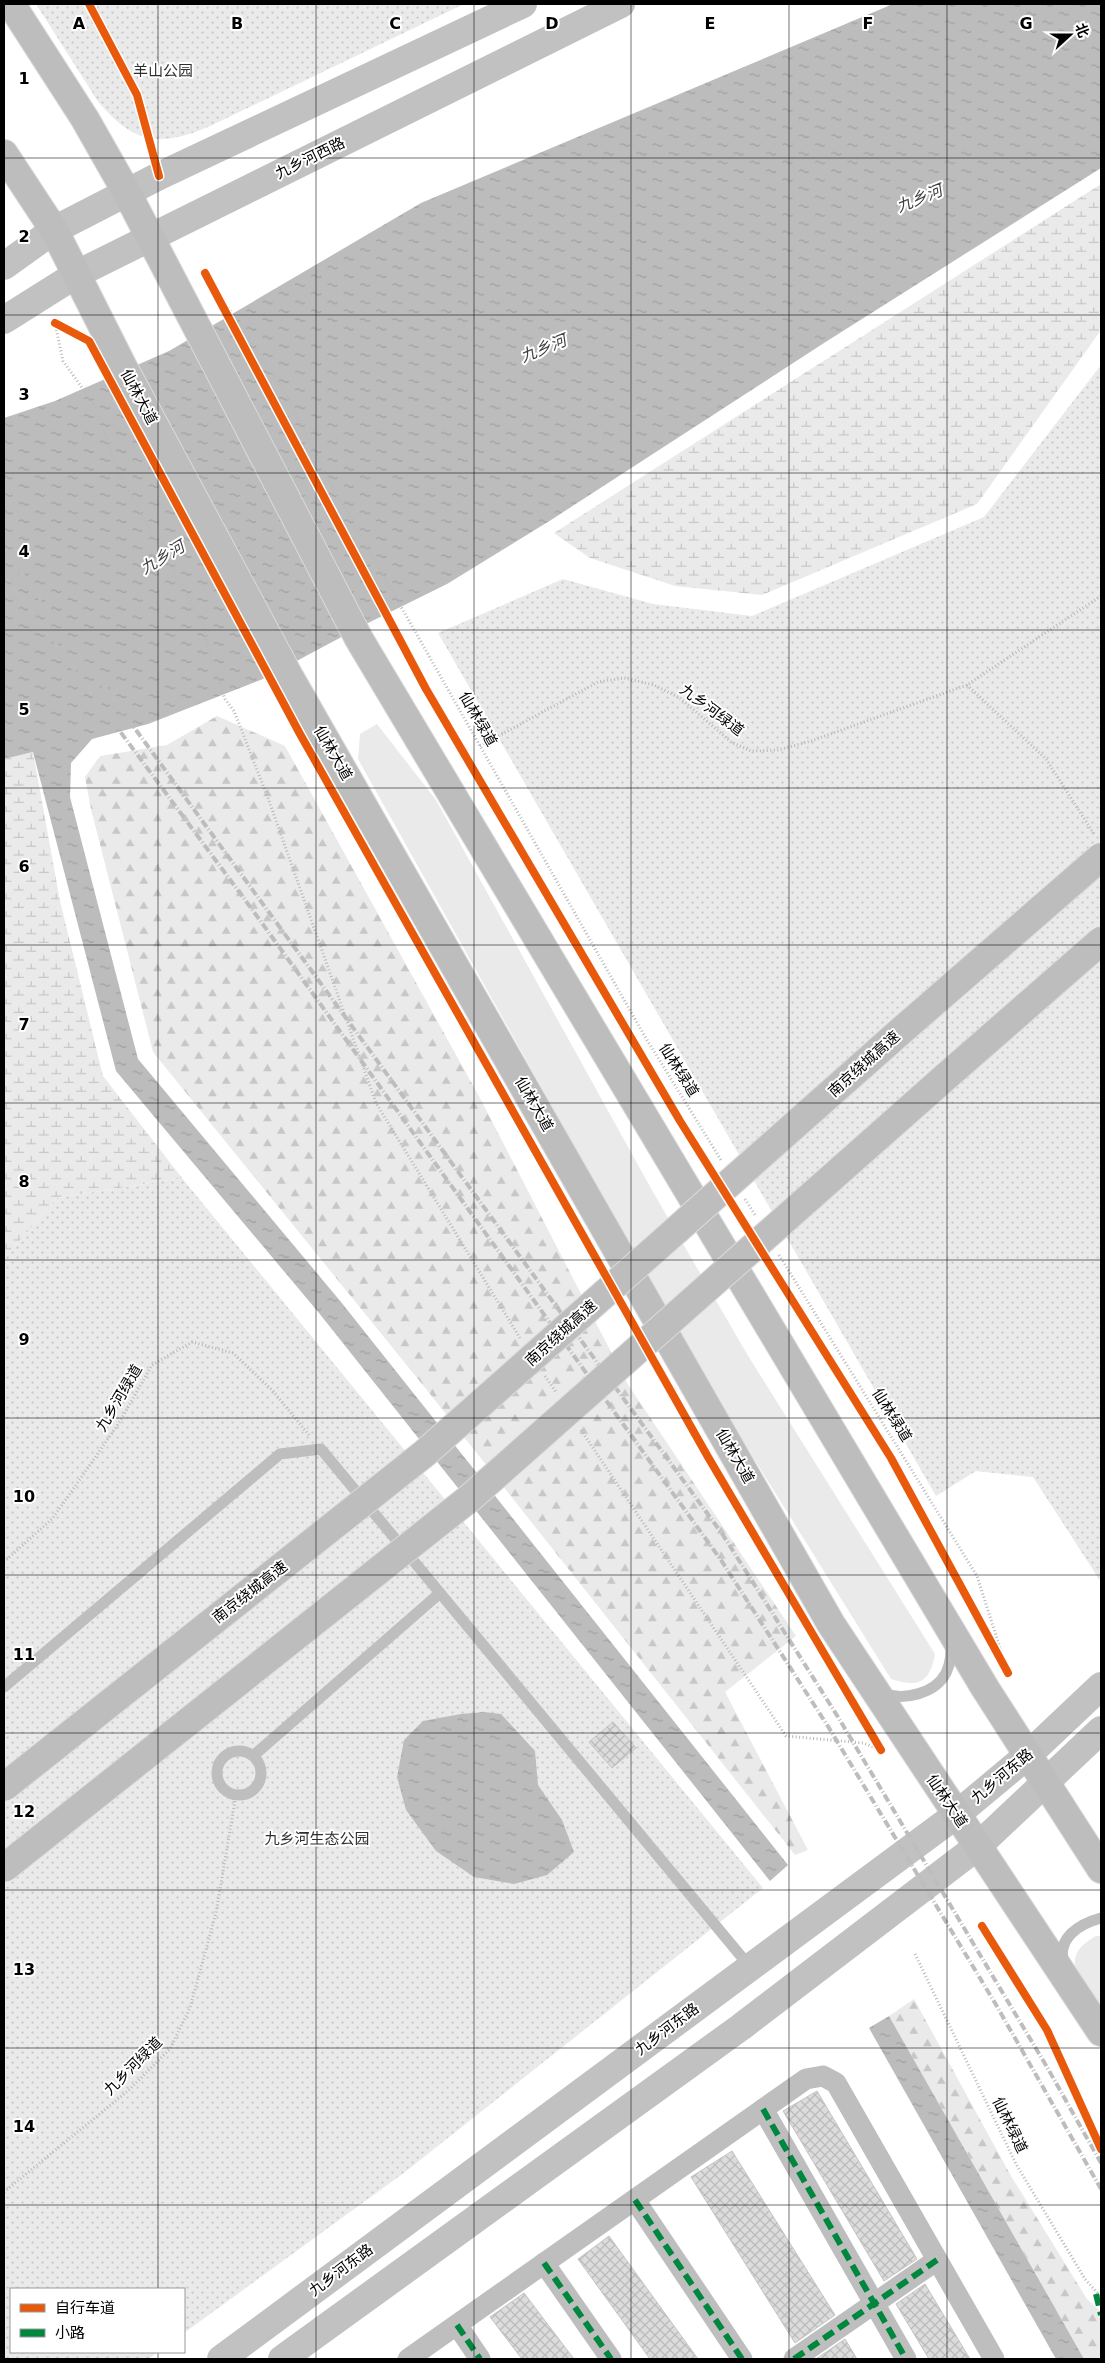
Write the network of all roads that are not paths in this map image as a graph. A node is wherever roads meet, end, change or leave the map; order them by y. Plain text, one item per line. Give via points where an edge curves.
1 (11, 4) edge
2 (523, 4) edge
3 (621, 4) edge
4 (4, 154) edge
5 (127, 193) junction
6 (54, 230) junction
7 (149, 238) junction
8 (4, 266) edge
9 (77, 274) junction
10 (4, 320) edge
11 (1099, 848) edge
12 (1101, 941) edge
13 (440, 1593) junction
14 (951, 1631) junction
15 (1101, 1686) edge
16 (4, 1687) edge
17 (872, 1688) junction
18 (1101, 1730) edge
19 (1028, 1755) junction
20 (253, 1756) junction
21 (1046, 1784) junction
22 (4, 1787) edge
23 (956, 1815) junction
24 (978, 1846) junction
25 (4, 1868) edge
26 (1101, 1869) edge
27 (1101, 1918) edge
28 (750, 1967) junction
29 (1065, 1978) junction
30 (1099, 2034) edge
31 (763, 2109) junction
32 (635, 2200) junction
33 (937, 2260) junction
34 (544, 2264) junction
35 (874, 2303) junction
36 (457, 2325) junction
37 (222, 2359) edge
38 (282, 2359) edge
39 (408, 2359) edge
40 (480, 2359) edge
41 (611, 2359) edge
42 (742, 2359) edge
43 (794, 2359) edge
44 (906, 2359) edge
45 (994, 2359) edge

1 - 5 main road via 85,119
2 - 5 main road
3 - 7 main road, 九乡河西路
4 - 6 main road, 仙林大道
5 - 6 main road
5 - 7 main road
6 - 8 main road
6 - 9 main road, 仙林大道
7 - 9 main road, 九乡河西路
7 - 14 main road via 359,639
9 - 10 main road, 九乡河西路
9 - 17 main road, 仙林大道 via 122,365 290,678 831,1624
11 - 22 main road, 南京绕城高速, bridge via 887,1043 426,1453
12 - 25 main road, bridge via 471,1497
13 - 16 lane via 321,1449 280,1454
13 - 20 lane
13 - 28 lane
14 - 17 lane via 950,1664 935,1685 900,1698
14 - 19 main road
15 - 19 main road, 九乡河东路
17 - 23 main road, 仙林大道
18 - 21 main road
19 - 21 main road
19 - 23 main road, 九乡河东路
20 - 20 lane via 260,1768 259,1782 250,1793 228,1793 216,1775 220,1761 225,1755 239,1751
21 - 24 main road
21 - 26 main road
23 - 24 main road, 仙林大道
23 - 28 main road, 九乡河东路
24 - 29 main road, 仙林大道
24 - 38 main road via 741,2027
27 - 29 lane via 1072,1931 1065,1940 1062,1950
28 - 37 main road, 九乡河东路
29 - 30 main road, 仙林大道
31 - 32 street
31 - 33 street via 806,2079 823,2076 836,2083
31 - 35 street
32 - 34 street
32 - 42 street
33 - 35 street
33 - 45 street
34 - 36 street
34 - 41 street
35 - 43 street
35 - 44 street
36 - 39 street
36 - 40 street

